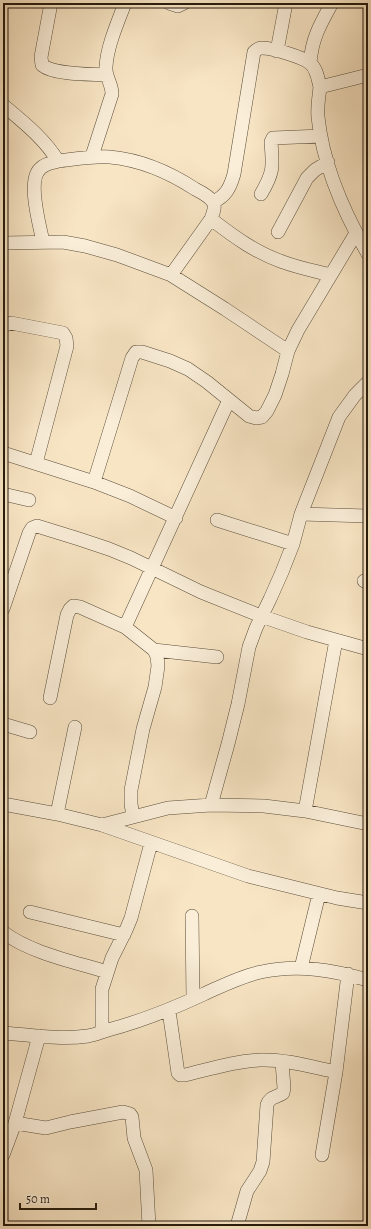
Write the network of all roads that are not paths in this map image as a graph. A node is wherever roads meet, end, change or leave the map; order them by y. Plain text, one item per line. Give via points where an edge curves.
1 (51, 3) edge
2 (125, 3) edge
3 (169, 3) edge
4 (184, 3) edge
5 (286, 3) edge
6 (332, 3) edge
7 (276, 51) junction
8 (310, 64) junction
9 (106, 75) junction
10 (368, 75) edge
11 (320, 87) junction
12 (3, 105) edge
13 (321, 136) junction
14 (92, 156) junction
15 (58, 161) junction
16 (328, 162) junction
17 (261, 194) dead end
18 (214, 202) junction
19 (211, 219) junction
20 (278, 232) dead end
21 (356, 233) junction
22 (43, 242) junction
23 (3, 243) edge
24 (368, 254) edge
25 (171, 275) junction
26 (331, 275) junction
27 (3, 326) edge
28 (288, 351) junction
29 (368, 382) edge
30 (230, 400) junction
31 (3, 453) edge
32 (36, 463) junction
33 (94, 482) junction
34 (3, 494) edge
35 (29, 500) dead end
36 (301, 514) junction
37 (368, 516) edge
38 (176, 518) junction
39 (216, 520) dead end
40 (293, 544) junction
41 (152, 569) junction
42 (3, 609) edge
43 (261, 616) junction
44 (125, 627) junction
45 (336, 640) junction
46 (368, 649) edge
47 (154, 650) junction
48 (217, 657) dead end
49 (50, 698) dead end
50 (3, 724) edge
51 (75, 727) dead end
52 (30, 732) dead end
53 (3, 804) edge
54 (211, 805) junction
55 (305, 811) junction
56 (57, 814) junction
57 (133, 816) junction
58 (368, 824) edge
59 (102, 825) junction
60 (151, 843) junction
61 (319, 894) junction
62 (368, 903) edge
63 (30, 912) dead end
64 (192, 916) dead end
65 (3, 932) edge
66 (124, 935) junction
67 (302, 968) junction
68 (107, 972) junction
69 (348, 974) junction
70 (368, 980) edge
71 (193, 999) junction
72 (170, 1010) junction
73 (102, 1032) junction
74 (4, 1033) edge
75 (39, 1036) junction
76 (282, 1062) junction
77 (336, 1072) junction
78 (15, 1123) junction
79 (3, 1155) edge
80 (322, 1155) dead end
81 (149, 1226) edge
82 (237, 1226) edge

1 - 9 street via 41,57 42,65 45,68 72,73
2 - 9 street via 109,52
3 - 4 street via 178,6
5 - 7 street
6 - 8 street via 316,35
7 - 8 street
7 - 18 street via 262,48 254,52 234,174 226,193
8 - 11 street via 316,71
9 - 14 street via 112,87 112,94
10 - 11 street
11 - 13 street via 318,116
12 - 15 street via 42,139
13 - 16 street
13 - 17 street via 273,138 272,172
14 - 15 street
14 - 18 street via 132,160 154,167 178,178
15 - 22 street via 39,168 33,186
16 - 20 street via 307,178
16 - 21 street via 338,194
18 - 19 street via 215,210
19 - 25 street
19 - 26 street via 258,251 283,262
21 - 24 street
21 - 26 street
22 - 23 street
22 - 25 street via 85,246
25 - 28 street
26 - 28 street
27 - 32 street via 11,323 63,333 66,338 67,346
28 - 30 street via 275,396 262,417 249,416
29 - 36 street via 339,417
30 - 33 street via 188,369 170,361 136,352
30 - 38 street
31 - 32 street
32 - 33 street
33 - 38 street
34 - 35 street
36 - 37 street
36 - 40 street
38 - 41 street
39 - 40 street
40 - 43 street
41 - 42 street via 109,550 37,526 29,532
41 - 43 street
41 - 44 street
43 - 45 street
43 - 54 street via 249,647 237,710
44 - 47 street
44 - 49 street via 73,606 67,615
45 - 46 street
45 - 55 street
47 - 48 street
47 - 57 street via 158,666 131,790
50 - 52 street
51 - 56 street
53 - 56 street
54 - 55 street via 264,806
54 - 57 street via 168,808
55 - 58 street
56 - 59 street
57 - 59 street
59 - 60 street
60 - 61 street via 248,876
60 - 66 street
61 - 62 street
61 - 67 street
63 - 66 street
64 - 71 street
65 - 68 street via 22,944
66 - 68 street
67 - 69 street
67 - 71 street via 259,972
68 - 73 street via 102,989
69 - 70 street
69 - 77 street
71 - 72 street
72 - 73 street
72 - 76 street via 180,1075 237,1063 261,1060
73 - 75 street via 68,1038
74 - 75 street
75 - 78 street
76 - 77 street
76 - 82 street via 283,1093 268,1101 263,1162 247,1191
77 - 80 street
78 - 79 street
78 - 81 street via 46,1128 123,1112 130,1114 134,1138 146,1170

